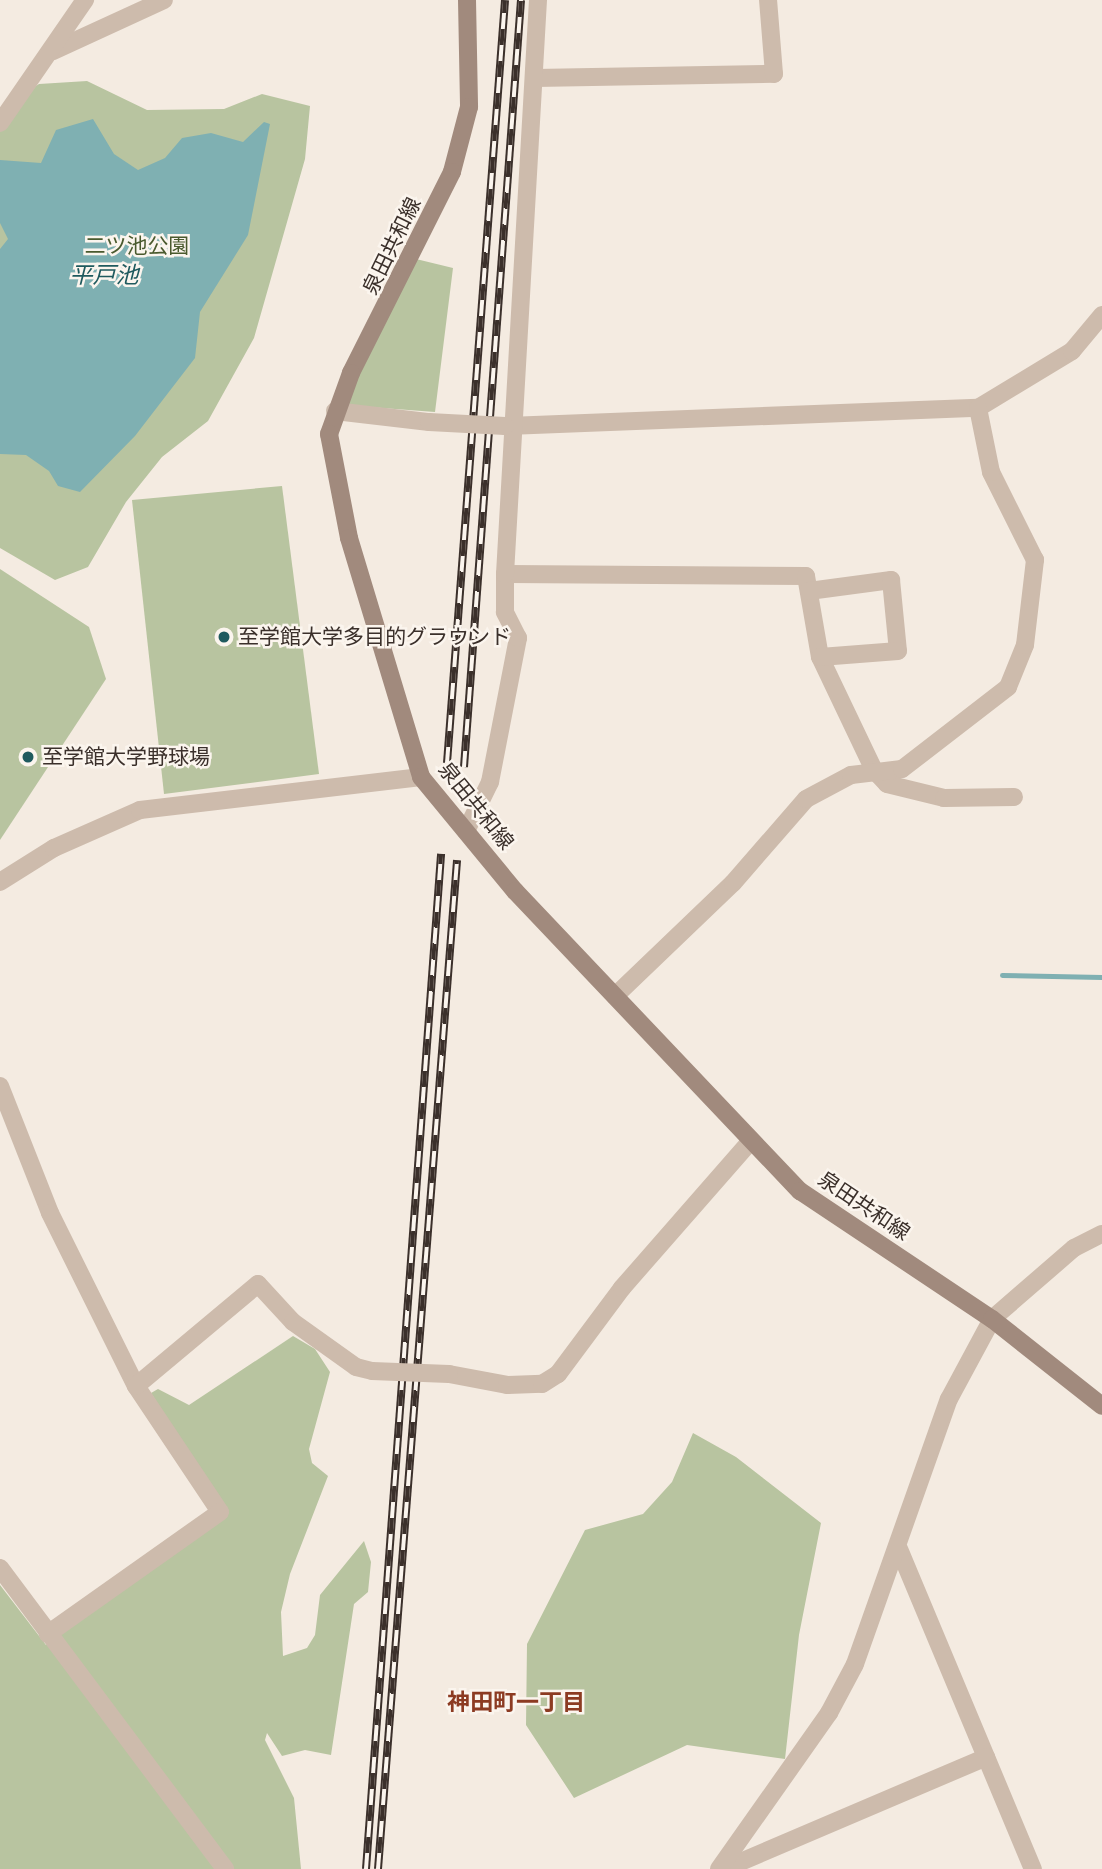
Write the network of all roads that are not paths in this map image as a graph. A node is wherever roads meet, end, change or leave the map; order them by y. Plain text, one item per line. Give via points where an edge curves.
1 (85, 0) edge
2 (164, 0) edge
3 (467, 0) edge
4 (538, 0) edge
5 (768, 0) edge
6 (49, 52) junction
7 (535, 78) junction
8 (0, 123) edge
9 (1102, 316) edge
10 (978, 408) junction
11 (335, 411) junction
12 (509, 426) junction
13 (505, 574) junction
14 (809, 591) junction
15 (820, 657) junction
16 (874, 771) junction
17 (421, 777) junction
18 (1014, 797) dead end
19 (466, 831) junction
20 (0, 882) edge
21 (615, 996) junction
22 (0, 1086) edge
23 (750, 1142) junction
24 (1102, 1234) edge
25 (992, 1319) junction
26 (136, 1386) junction
27 (1102, 1406) edge
28 (899, 1549) junction
29 (0, 1568) edge
30 (48, 1634) junction
31 (986, 1757) junction
32 (225, 1869) edge
33 (719, 1869) edge
34 (724, 1869) edge
35 (1034, 1869) edge

1 - 6 street
2 - 6 street
3 - 11 main road, 泉田共和線 via 469,107 452,172
4 - 7 street
5 - 7 street via 775,75
6 - 8 street
7 - 12 street
9 - 10 street via 1072,351
10 - 12 street
10 - 16 street via 991,472 1035,560 1025,645 1008,687 968,721 902,769
11 - 12 street, bridge
11 - 17 main road, 泉田共和線 via 330,459
12 - 13 street
13 - 14 street via 806,576
13 - 19 street via 505,612 518,638 516,662 490,782
14 - 15 street
14 - 15 street via 891,580 898,651
15 - 16 street
16 - 18 street via 887,784 944,798
16 - 21 street via 851,775 806,799 733,883
17 - 19 main road, 泉田共和線
17 - 20 street via 139,810 54,848
19 - 21 main road, 泉田共和線
21 - 23 main road, 泉田共和線
22 - 26 street via 50,1213
23 - 25 main road, 泉田共和線 via 800,1191
23 - 26 street, bridge via 622,1288 558,1374 541,1384 507,1385 449,1374 356,1367 293,1322 258,1284
24 - 25 street via 1074,1248
25 - 27 main road, 泉田共和線
25 - 28 street via 949,1399
26 - 30 street via 220,1512
28 - 31 street
28 - 33 street via 829,1713
29 - 30 street
30 - 32 street
31 - 34 street
31 - 35 street

